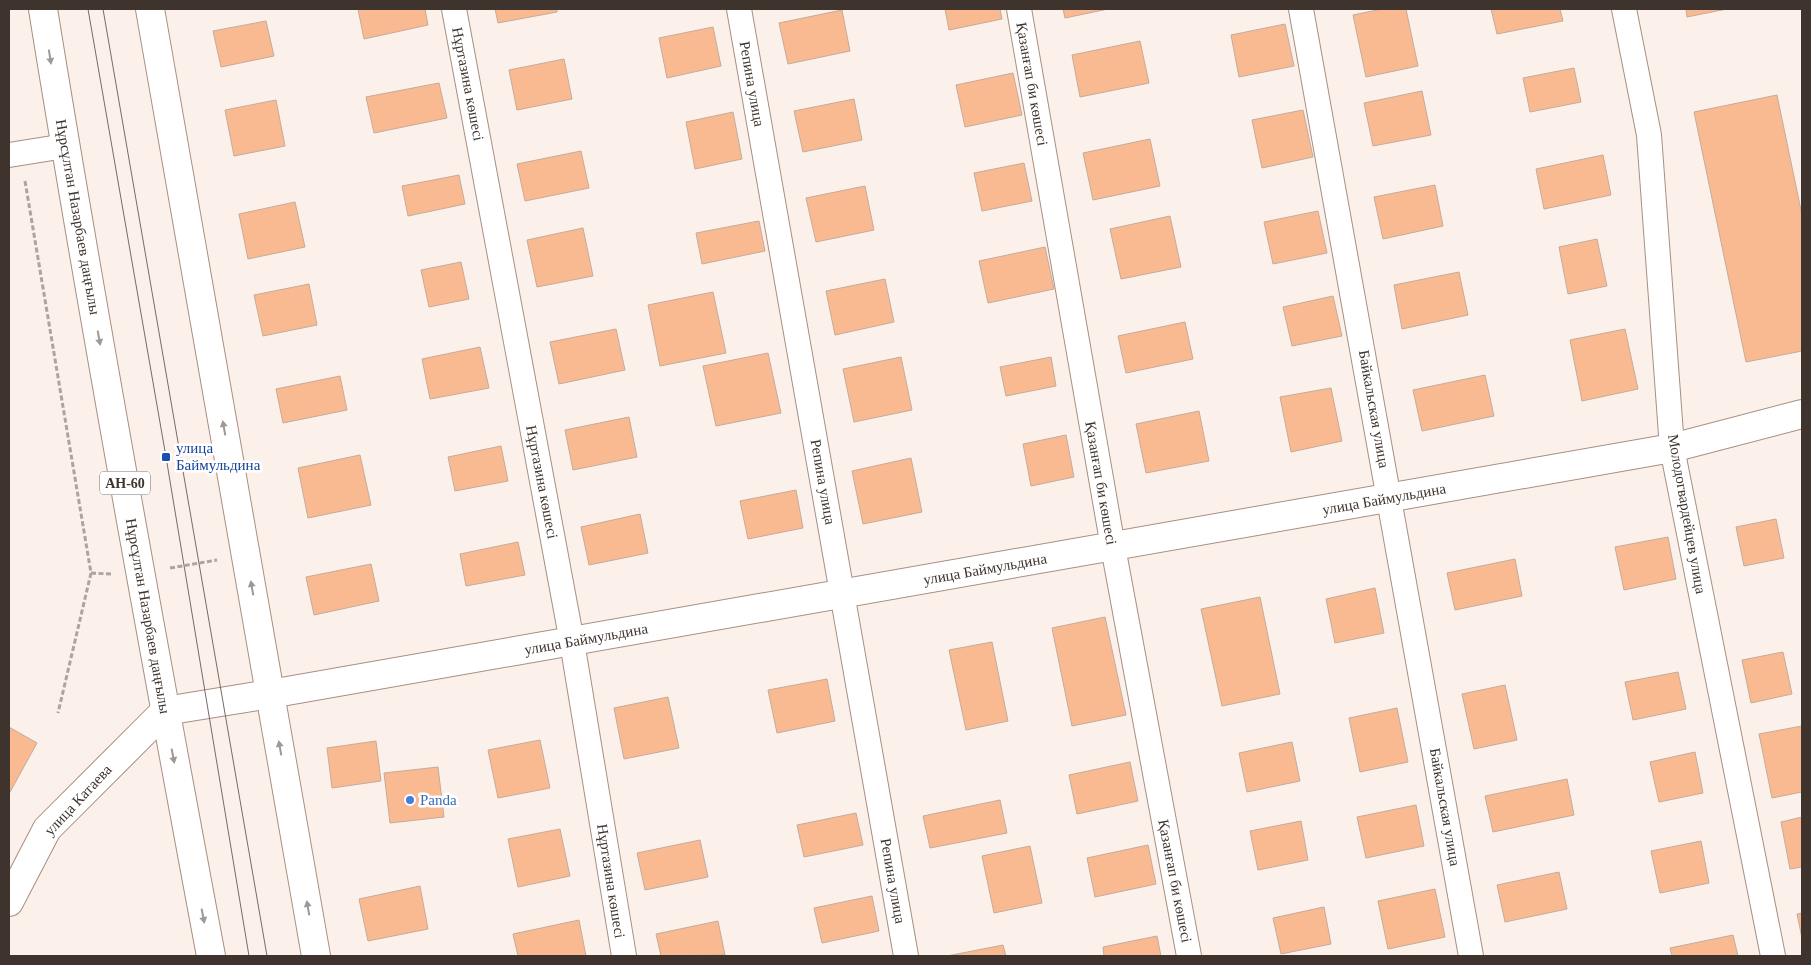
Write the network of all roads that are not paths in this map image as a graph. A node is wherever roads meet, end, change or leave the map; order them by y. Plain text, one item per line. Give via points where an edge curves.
1 (43, 9) edge
2 (150, 9) edge
3 (454, 9) edge
4 (739, 9) edge
5 (1019, 9) edge
6 (1301, 9) edge
7 (1624, 9) edge
8 (65, 146) junction
9 (15, 154) edge
10 (1802, 414) edge
11 (1672, 448) junction
12 (1390, 498) junction
13 (1113, 547) junction
14 (843, 594) junction
15 (572, 642) junction
16 (270, 694) junction
17 (165, 711) junction
18 (9, 902) edge
19 (211, 956) edge
20 (316, 956) edge
21 (624, 956) edge
22 (906, 956) edge
23 (1189, 956) edge
24 (1472, 956) edge
25 (1773, 956) edge

1 -> 8 street, Нұрсұлтан Назарбаев даңғылы / АН-60
16 -> 2 street
3 - 15 street, Нұртазина көшесі
4 - 14 street, Репина улица
5 - 13 street, Қазанғап би көшесі
6 - 12 street, Байкальская улица
7 - 11 street, Молодогвардейцев улица via 1649,135
8 - 9 street
8 -> 17 street, Нұрсұлтан Назарбаев даңғылы / АН-60
10 - 11 street, улица Баймульдина
11 - 12 street, улица Баймульдина
11 - 25 street, Молодогвардейцев улица
12 - 13 street, улица Баймульдина
12 - 24 street, Байкальская улица
13 - 14 street, улица Баймульдина
13 - 23 street, Қазанғап би көшесі
14 - 15 street, улица Баймульдина
14 - 22 street, Репина улица
15 - 16 street, улица Баймульдина
15 - 21 street, Нұртазина көшесі
16 - 17 street, улица Баймульдина
20 -> 16 street
17 - 18 street, улица Катаева via 47,829
17 -> 19 street, Нұрсұлтан Назарбаев даңғылы / АН-60

